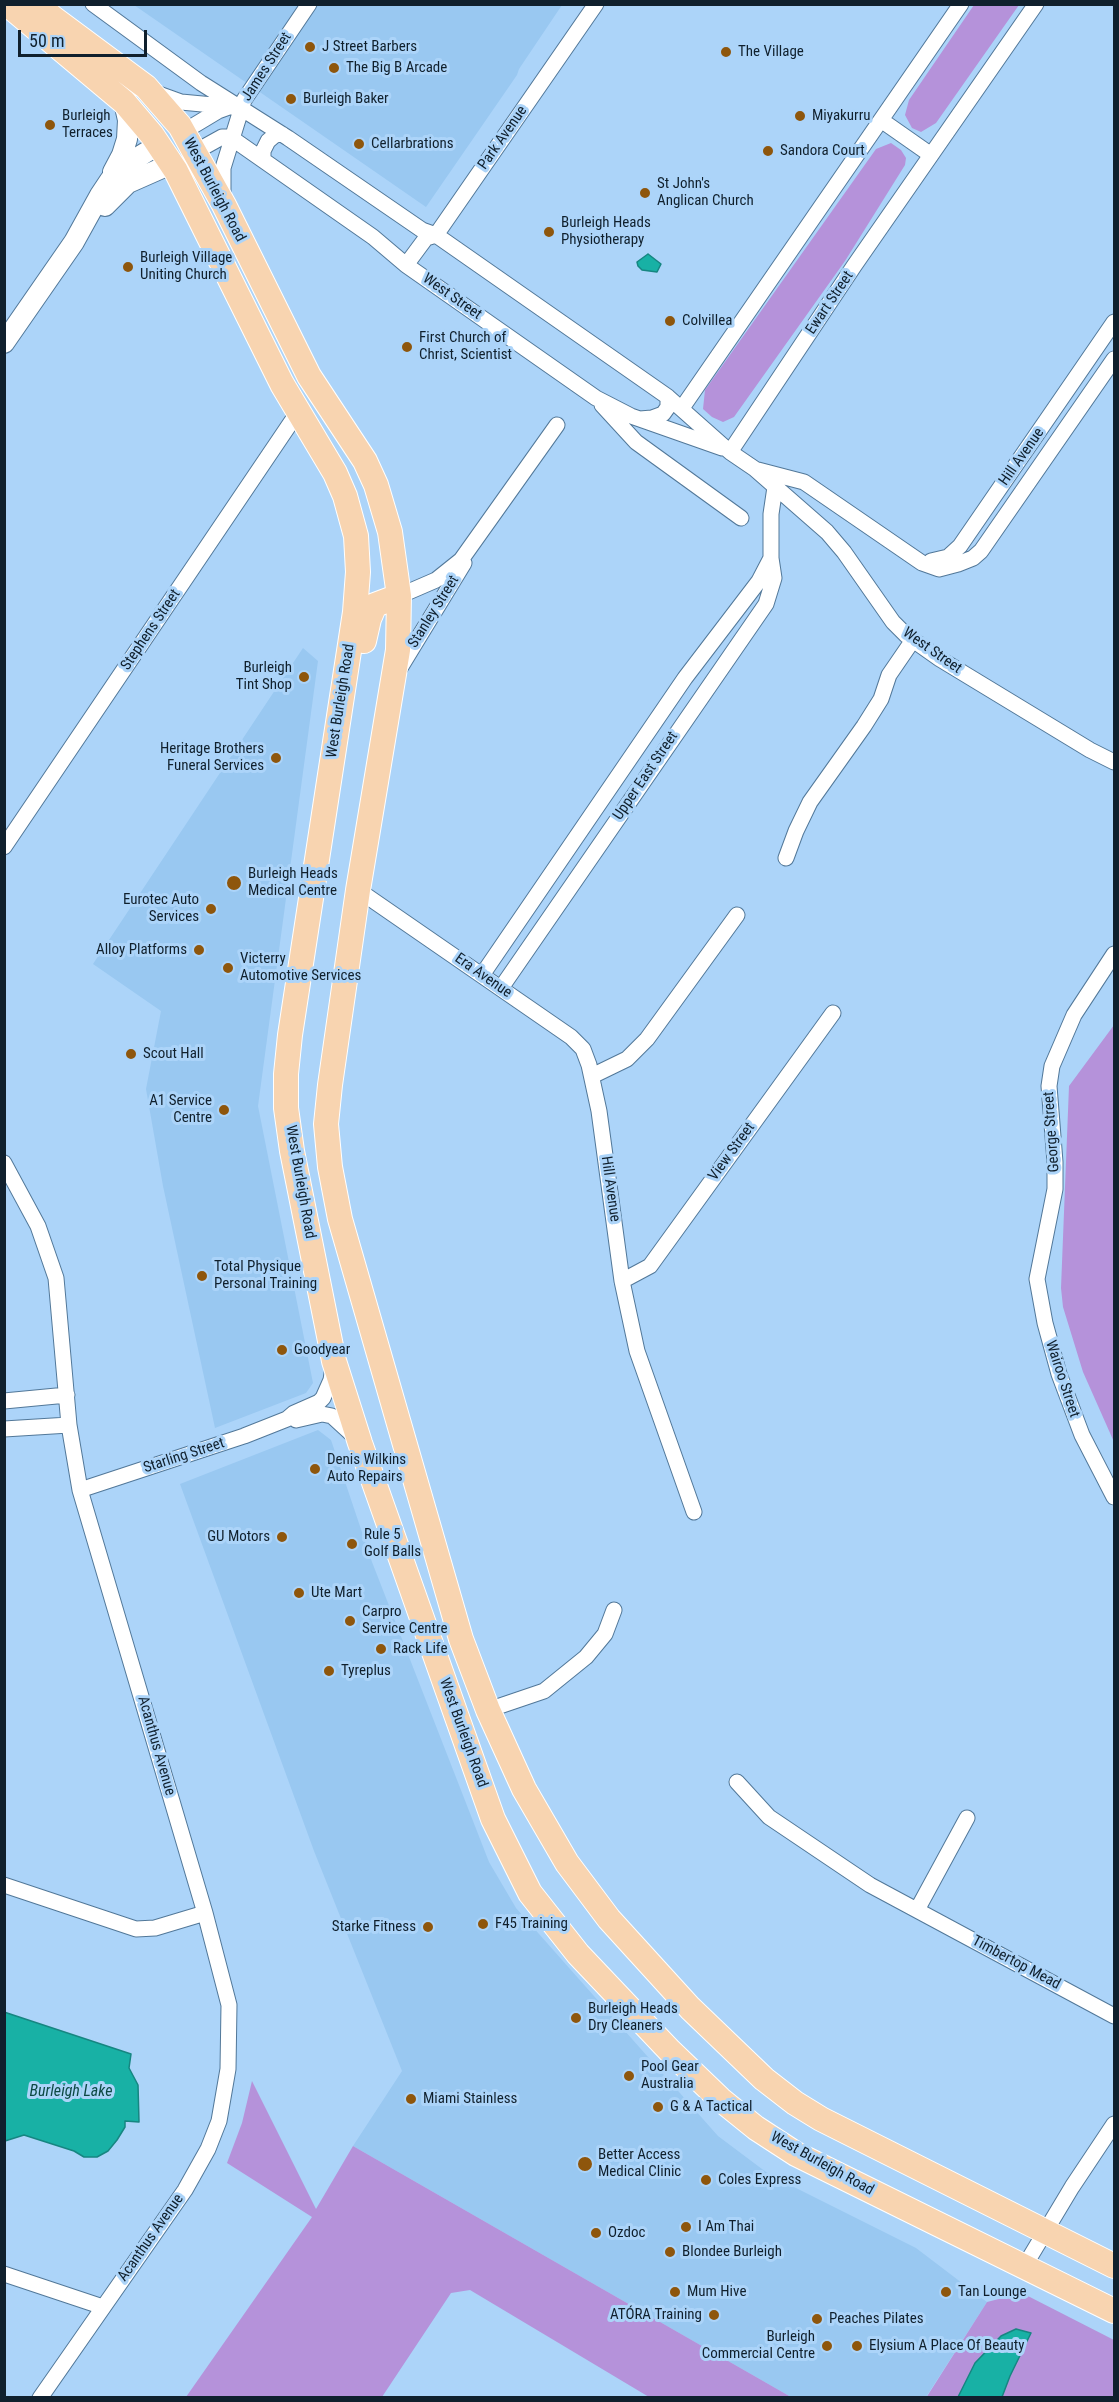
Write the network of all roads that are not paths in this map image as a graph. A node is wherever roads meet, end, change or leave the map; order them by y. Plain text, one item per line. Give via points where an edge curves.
1 (7, 4) edge
2 (38, 4) edge
3 (93, 4) edge
4 (309, 4) edge
5 (596, 4) edge
6 (961, 4) edge
7 (1036, 4) edge
8 (147, 89) junction
9 (124, 102) junction
10 (237, 107) junction
11 (882, 120) junction
12 (282, 134) junction
13 (232, 138) junction
14 (189, 142) junction
15 (165, 154) junction
16 (931, 156) junction
17 (263, 160) junction
18 (100, 195) junction
19 (224, 205) junction
20 (436, 235) junction
21 (74, 243) junction
22 (406, 265) junction
23 (1114, 322) edge
24 (4, 343) edge
25 (1114, 359) edge
26 (668, 397) junction
27 (596, 398) junction
28 (682, 408) junction
29 (298, 412) junction
30 (639, 419) junction
31 (557, 425) dead end
32 (684, 435) junction
33 (730, 452) junction
34 (755, 469) junction
35 (775, 487) junction
36 (741, 518) dead end
37 (472, 547) junction
38 (911, 556) junction
39 (771, 558) junction
40 (399, 596) junction
41 (913, 640) junction
42 (395, 677) junction
43 (1114, 762) edge
44 (326, 797) junction
45 (4, 848) edge
46 (786, 858) dead end
47 (358, 890) junction
48 (737, 915) dead end
49 (1114, 954) edge
50 (482, 975) junction
51 (501, 988) junction
52 (833, 1013) dead end
53 (592, 1076) junction
54 (4, 1163) edge
55 (1041, 1253) joint
56 (622, 1281) junction
57 (334, 1361) junction
58 (67, 1395) junction
59 (4, 1401) edge
60 (287, 1419) junction
61 (69, 1425) junction
62 (4, 1429) edge
63 (360, 1443) junction
64 (80, 1490) junction
65 (1114, 1497) edge
66 (694, 1512) dead end
67 (614, 1610) dead end
68 (488, 1710) junction
69 (737, 1782) dead end
70 (966, 1818) dead end
71 (4, 1885) edge
72 (917, 1910) junction
73 (205, 1913) junction
74 (1114, 2016) edge
75 (1114, 2124) edge
76 (1045, 2231) junction
77 (1114, 2266) edge
78 (1024, 2267) junction
79 (4, 2274) edge
80 (103, 2307) junction
81 (1114, 2311) edge
82 (40, 2397) edge

1 - 9 main road, West Burleigh Road
2 - 8 main road, West Burleigh Road
3 - 10 street, West Street
4 - 10 street, James Street
5 - 20 street, Park Avenue
6 - 11 street
7 - 16 street, Ewart Street
8 - 10 street, West Street via 178,101
8 - 14 main road, West Burleigh Road
9 - 15 main road, West Burleigh Road
9 - 18 street via 129,126 126,145
10 - 12 street, West Street
10 - 13 street
10 - 14 street, James Street via 219,111
11 - 16 street
11 - 28 street
12 - 17 street via 268,141
12 - 20 street, West Street
13 - 14 street
13 - 17 street, West Street
13 - 19 street via 222,174
14 - 15 main road
14 - 19 main road, West Burleigh Road
15 - 18 street via 120,170
15 - 21 street via 120,189
15 - 29 main road, West Burleigh Road via 188,192
16 - 33 street, Ewart Street
17 - 22 street, West Street via 373,237
18 - 21 street
19 - 40 main road, West Burleigh Road via 309,376 352,439 376,485 390,532
20 - 22 street, Park Avenue via 426,238
20 - 26 street, West Street
21 - 24 street
22 - 27 street, West Street
23 - 38 street, Hill Avenue via 957,549 941,560
25 - 38 street, Hill Avenue via 979,553 939,569
26 - 28 street, West Street
26 - 30 street via 663,414
27 - 30 street, West Street
27 - 36 street via 636,442
28 - 32 street
28 - 33 street, West Street
29 - 44 main road, West Burleigh Road via 340,484 356,536 355,612
29 - 45 street, Stephens Street
30 - 32 street, West Street
31 - 37 street, Stanley Street
32 - 33 street, West Street
33 - 34 street, West Street
34 - 35 street, West Street
34 - 38 street, Hill Avenue via 804,482
35 - 39 street, Upper East Street
35 - 41 street, West Street via 831,537 893,622
37 - 40 street, Stanley Street via 436,580
37 - 42 street, Stanley Street
39 - 50 street, Upper East Street via 759,581 685,678
39 - 51 street, Upper East Street via 774,582 756,620
40 - 42 main road, West Burleigh Road
40 - 44 main road via 379,602 371,611 349,737
41 - 43 street, West Street
41 - 46 street via 889,675 864,726 805,811
42 - 47 main road, West Burleigh Road
44 - 57 main road, West Burleigh Road via 290,1035 286,1096 292,1151
47 - 50 street, Era Avenue
47 - 68 main road, West Burleigh Road via 327,1114 334,1194 461,1639
48 - 53 street via 647,1039 627,1059
49 - 55 street, George Street via 1074,1015 1052,1066 1049,1086 1055,1189
50 - 51 street, Era Avenue
51 - 53 street, Era Avenue via 577,1041
52 - 56 street, View Street via 650,1266
53 - 56 street, Hill Avenue
54 - 58 street, Acanthus Avenue via 38,1226 56,1278
55 - 65 street, Wairoo Street via 1038,1293 1059,1374 1082,1435
56 - 66 street, Hill Avenue via 637,1351
57 - 60 street, Starling Street via 323,1398
57 - 63 main road, West Burleigh Road
58 - 59 street
58 - 61 street, Acanthus Avenue
60 - 63 street, Starling Street via 332,1416
60 - 64 street, Starling Street
61 - 62 street
61 - 64 street, Acanthus Avenue
63 - 78 main road, West Burleigh Road via 493,1819 530,1893 578,1954 670,2051 756,2128 796,2154
64 - 73 street, Acanthus Avenue
67 - 68 street via 605,1634 586,1657 561,1677 544,1690
68 - 76 main road, West Burleigh Road via 524,1789 567,1863 609,1919 724,2043 795,2103
69 - 72 street, Timbertop Mead via 769,1817 870,1885
70 - 72 street
71 - 73 street via 136,1929 155,1928
72 - 74 street, Timbertop Mead
73 - 80 street, Acanthus Avenue via 229,2005 228,2069 219,2121 202,2163
75 - 76 street
76 - 77 main road, West Burleigh Road
76 - 78 street
78 - 81 main road, West Burleigh Road
79 - 80 street
80 - 82 street, Acanthus Avenue

